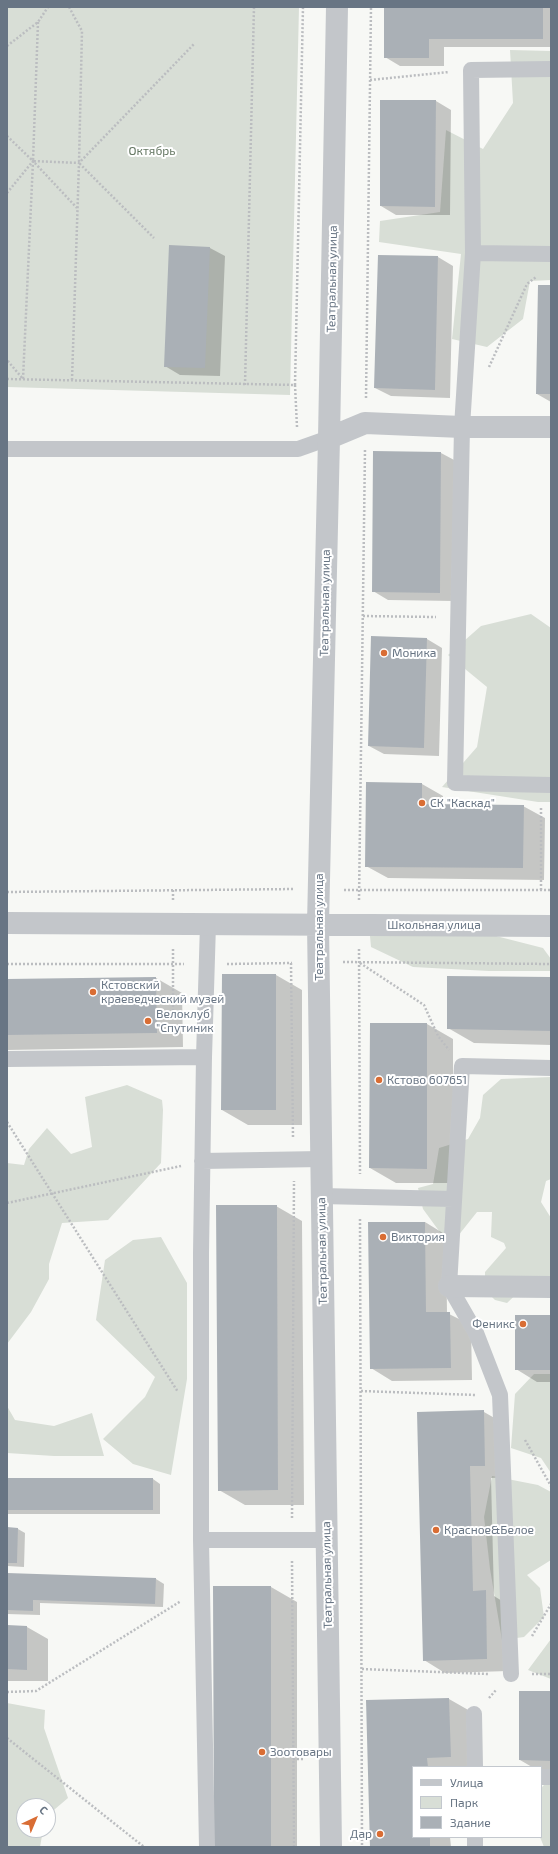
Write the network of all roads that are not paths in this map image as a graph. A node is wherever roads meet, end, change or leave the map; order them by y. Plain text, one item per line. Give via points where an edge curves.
1 (337, 7) edge
2 (551, 69) edge
3 (473, 253) junction
4 (551, 254) edge
5 (462, 427) junction
6 (551, 427) edge
7 (329, 438) junction
8 (7, 449) edge
9 (546, 785) edge
10 (7, 923) edge
11 (208, 924) junction
12 (318, 924) junction
13 (551, 926) edge
14 (204, 1057) junction
15 (7, 1059) edge
16 (551, 1068) edge
17 (321, 1159) junction
18 (202, 1161) junction
19 (321, 1196) junction
20 (454, 1199) junction
21 (450, 1286) junction
22 (551, 1287) edge
23 (202, 1540) junction
24 (326, 1540) junction
25 (511, 1674) road end
26 (474, 1714) dead end
27 (475, 1766) edge
28 (207, 1847) edge
29 (331, 1847) edge

1 - 7 street, Театральная улица
2 - 3 lane via 471,70
3 - 4 lane
3 - 5 lane
5 - 6 street
5 - 7 street via 365,423
5 - 9 lane via 455,783
7 - 8 lane via 298,449
7 - 12 street, Театральная улица
10 - 11 street, Школьная улица
11 - 12 street, Школьная улица
11 - 14 lane
12 - 13 street, Школьная улица
12 - 17 street, Театральная улица
14 - 15 lane
14 - 18 lane
16 - 20 lane via 462,1066
17 - 18 lane
17 - 19 street, Театральная улица
18 - 23 lane
19 - 20 lane
19 - 24 street, Театральная улица
20 - 21 lane
21 - 22 street
21 - 25 lane via 476,1333 500,1395
23 - 24 lane
23 - 28 lane
24 - 29 street, Театральная улица
26 - 27 lane

